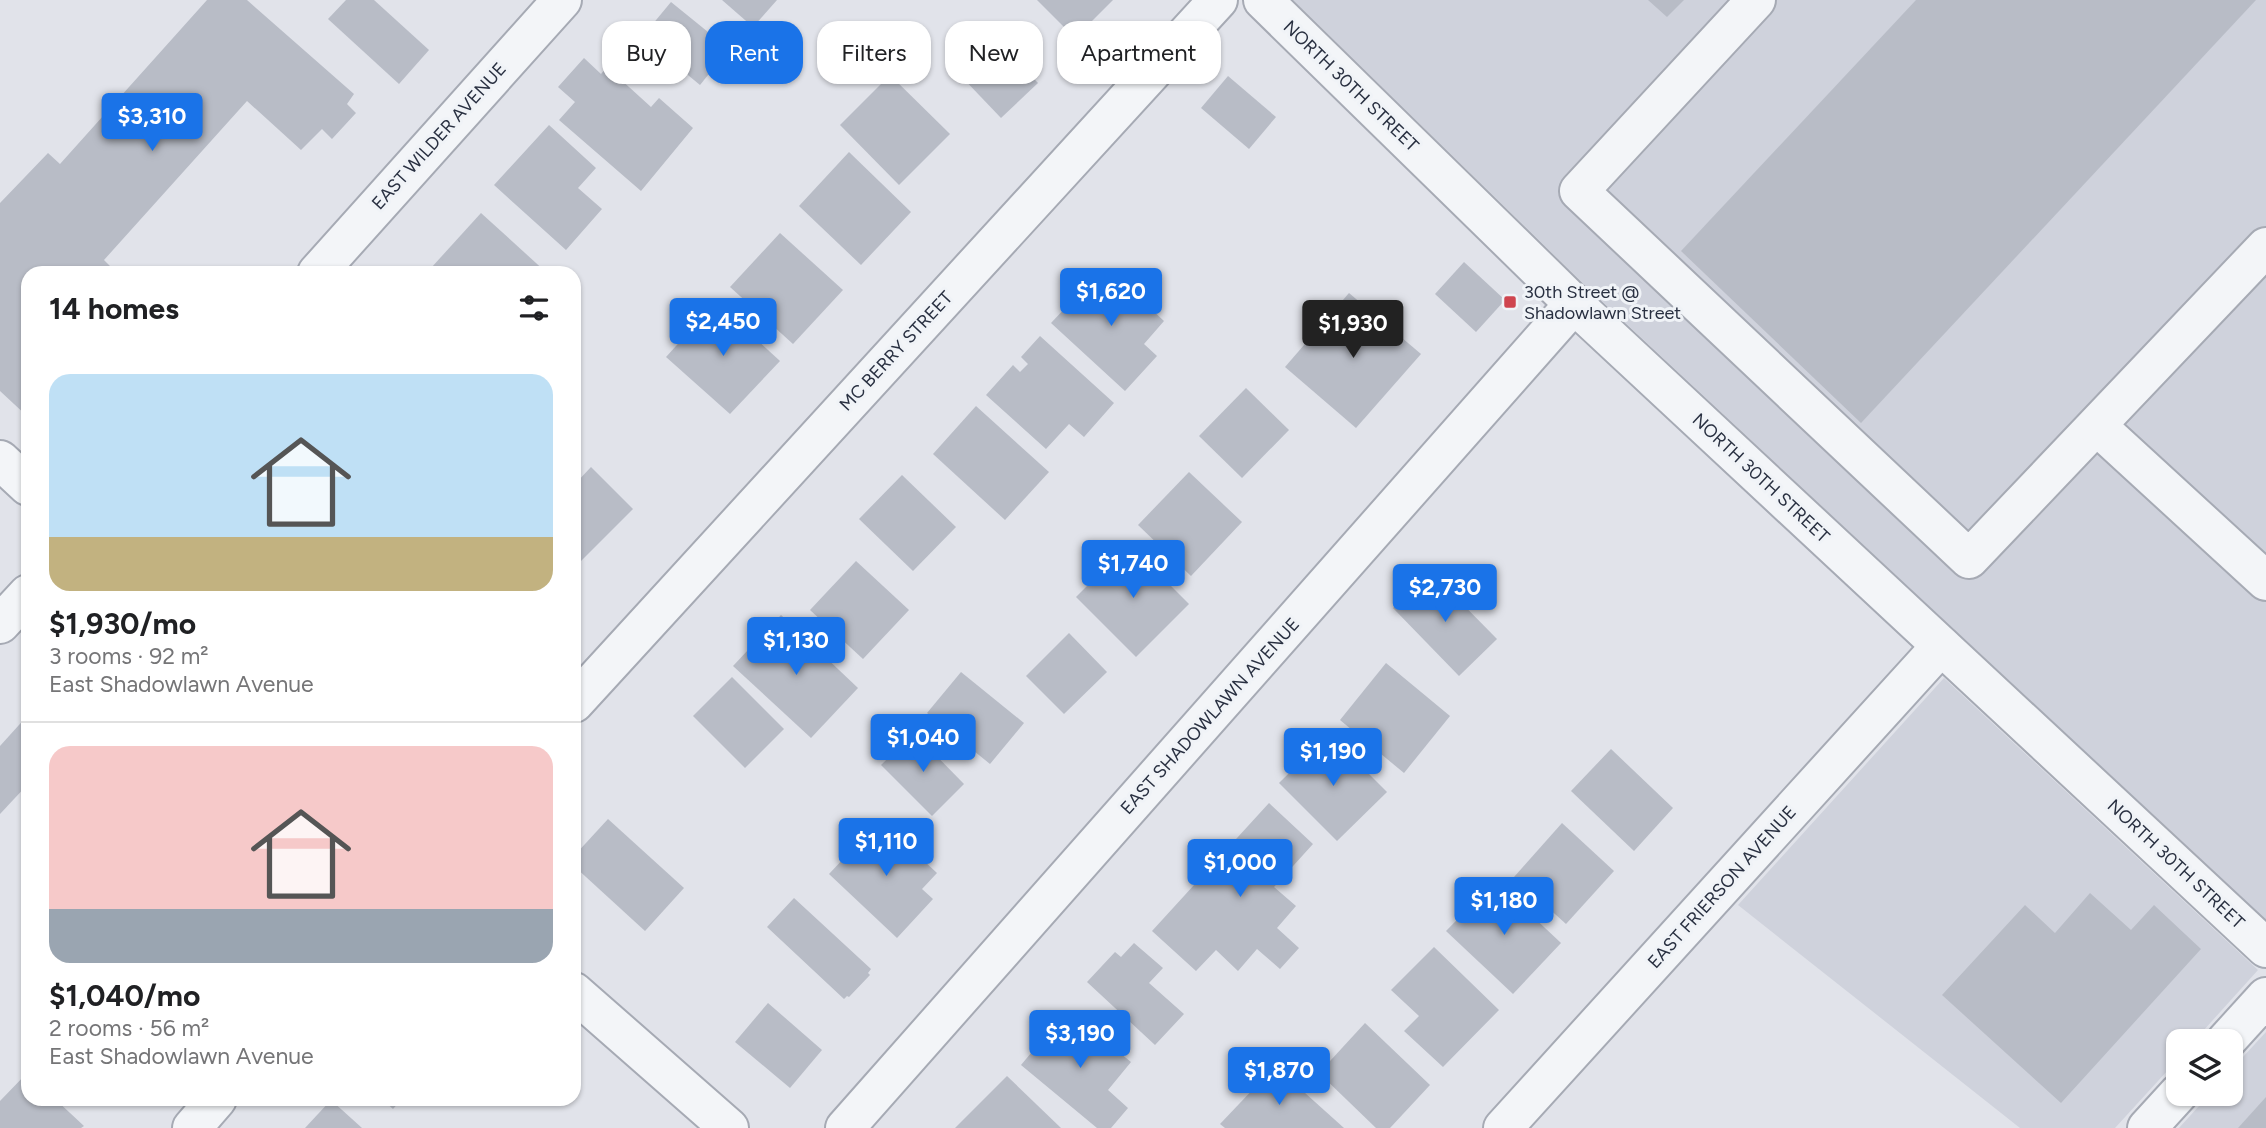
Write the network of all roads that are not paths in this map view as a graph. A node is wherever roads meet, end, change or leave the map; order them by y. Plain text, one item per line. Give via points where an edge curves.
1 (562, 0) edge
2 (1218, 0) edge
3 (1263, 0) edge
4 (1756, 0) edge
5 (2266, 247) edge
6 (323, 266) edge
7 (1574, 304) junction
8 (2097, 426) junction
9 (0, 460) edge
10 (21, 480) edge
11 (2266, 581) edge
12 (21, 602) edge
13 (0, 624) edge
14 (1941, 646) junction
15 (581, 695) edge
16 (2266, 948) edge
17 (2266, 997) edge
18 (581, 998) edge
19 (2237, 1029) edge
20 (211, 1106) edge
21 (2167, 1106) edge
22 (192, 1128) edge
23 (729, 1128) edge
24 (845, 1128) edge
25 (1503, 1128) edge
26 (2147, 1128) edge

1 - 6 street, EAST WILDER AVENUE
2 - 15 street, MC BERRY STREET
3 - 7 street, NORTH 30TH STREET
4 - 8 street via 1579,191 1969,559
5 - 8 street
7 - 14 street, NORTH 30TH STREET
7 - 24 street, EAST SHADOWLAWN AVENUE
8 - 11 street
9 - 10 street
12 - 13 street
14 - 16 street, NORTH 30TH STREET
14 - 25 street, EAST FRIERSON AVENUE
17 - 19 street
18 - 23 street
20 - 22 street
21 - 26 street

